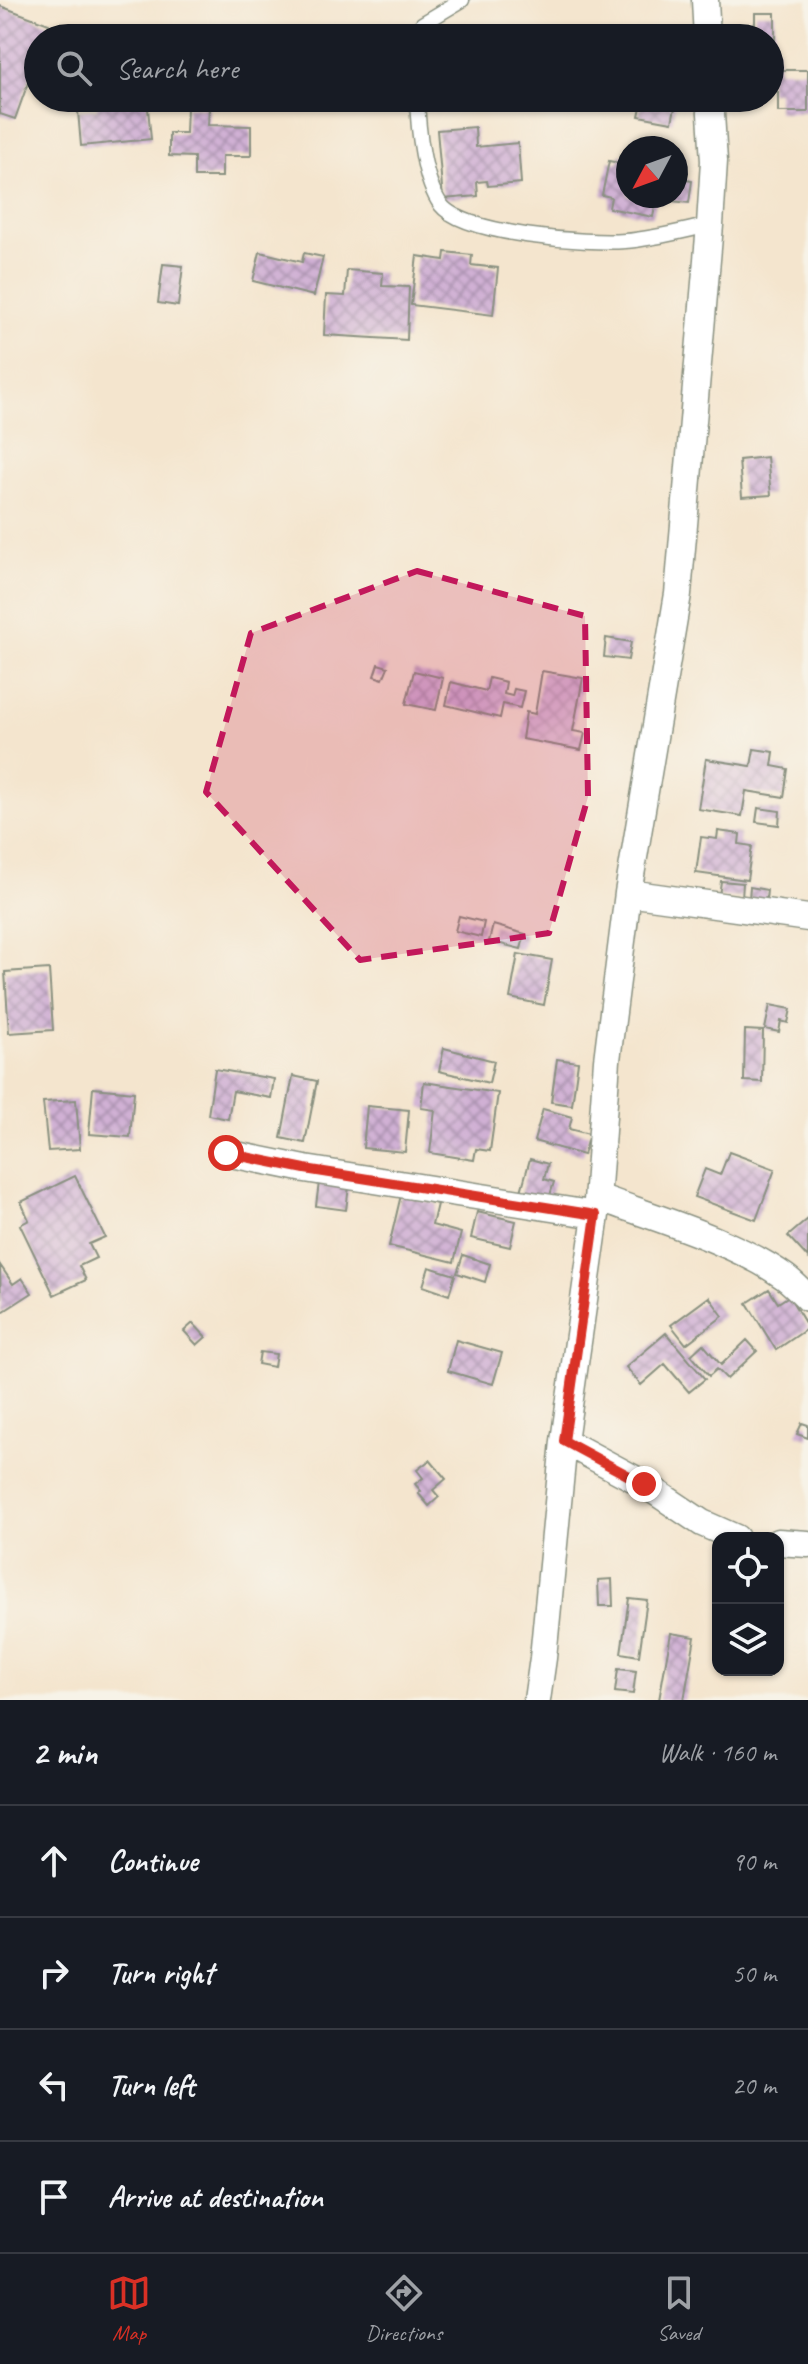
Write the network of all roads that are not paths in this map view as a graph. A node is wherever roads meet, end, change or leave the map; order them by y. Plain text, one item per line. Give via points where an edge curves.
1 (462, 0) edge
2 (705, 0) edge
3 (422, 24) edge
4 (706, 24) edge
5 (419, 112) edge
6 (711, 112) edge
7 (710, 225) junction
8 (628, 893) junction
9 (808, 918) edge
10 (226, 1153) dead end
11 (597, 1206) junction
12 (808, 1298) edge
13 (564, 1441) junction
14 (722, 1532) edge
15 (784, 1542) edge
16 (808, 1544) edge
17 (537, 1700) edge

1 - 3 lane
2 - 4 street
5 - 7 lane via 429,181 443,207 468,222 553,239 626,241
6 - 7 street
7 - 8 street via 678,594
8 - 9 street
8 - 11 street via 607,1060
10 - 11 street via 305,1169
11 - 12 street via 712,1240 757,1260
11 - 13 street
13 - 14 street
13 - 17 street
15 - 16 street

